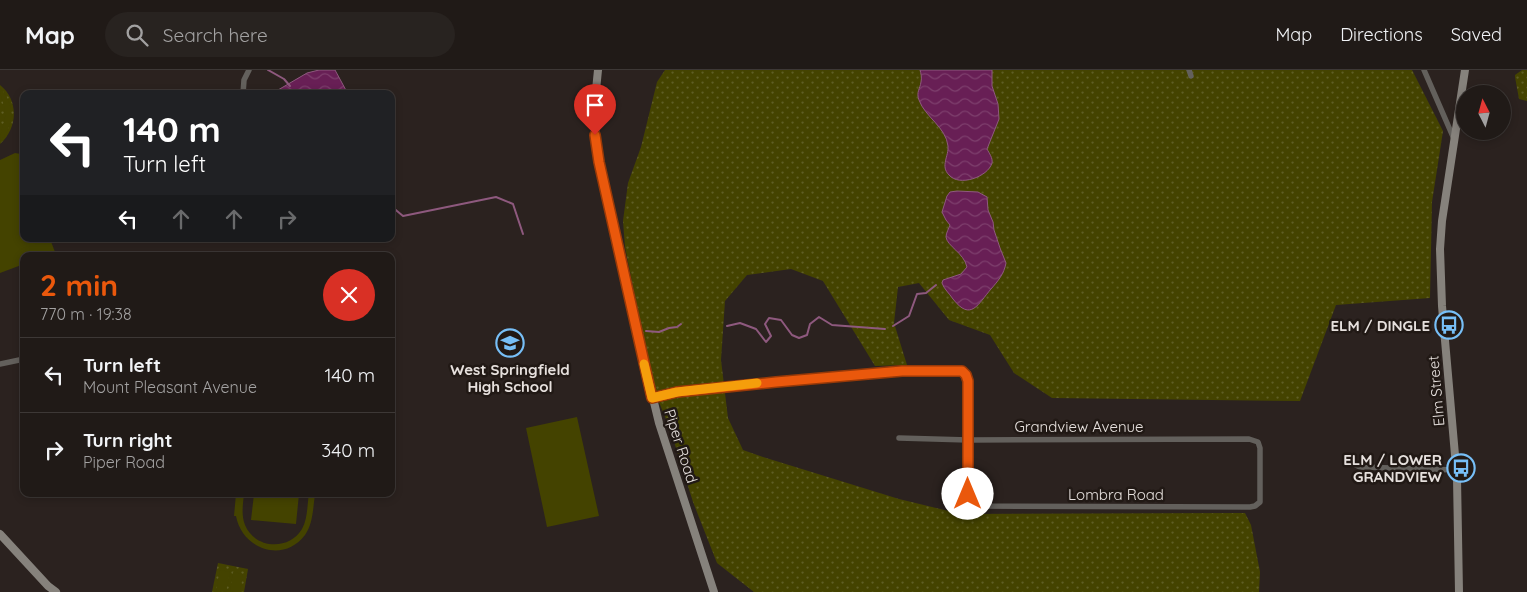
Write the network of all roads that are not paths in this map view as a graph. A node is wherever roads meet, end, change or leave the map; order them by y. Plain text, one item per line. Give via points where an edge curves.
1 (249, 70) edge
2 (598, 70) edge
3 (1424, 70) edge
4 (1465, 70) edge
5 (243, 90) edge
6 (1454, 139) junction
7 (20, 360) edge
8 (0, 364) edge
9 (652, 398) junction
10 (899, 438) dead end
11 (968, 440) junction
12 (1347, 461) dead end
13 (1456, 470) junction
14 (1259, 503) joint
15 (0, 534) edge
16 (56, 592) edge
17 (714, 592) edge
18 (1459, 592) edge

1 - 5 street
2 - 9 main road, Piper Road via 594,110 596,143
3 - 6 street
4 - 6 main road, Elm Street
6 - 13 main road, Elm Street via 1441,230 1440,274
7 - 8 street
9 - 11 street via 743,384 902,371 958,370 966,373 968,381
9 - 17 main road, Piper Road
10 - 11 street, Grandview Avenue
11 - 14 street, Grandview Avenue via 1249,439 1260,446
11 - 14 street, Lombra Road via 968,497 972,504 1255,506
12 - 13 street via 1360,467
13 - 18 main road, Elm Street
15 - 16 main road

